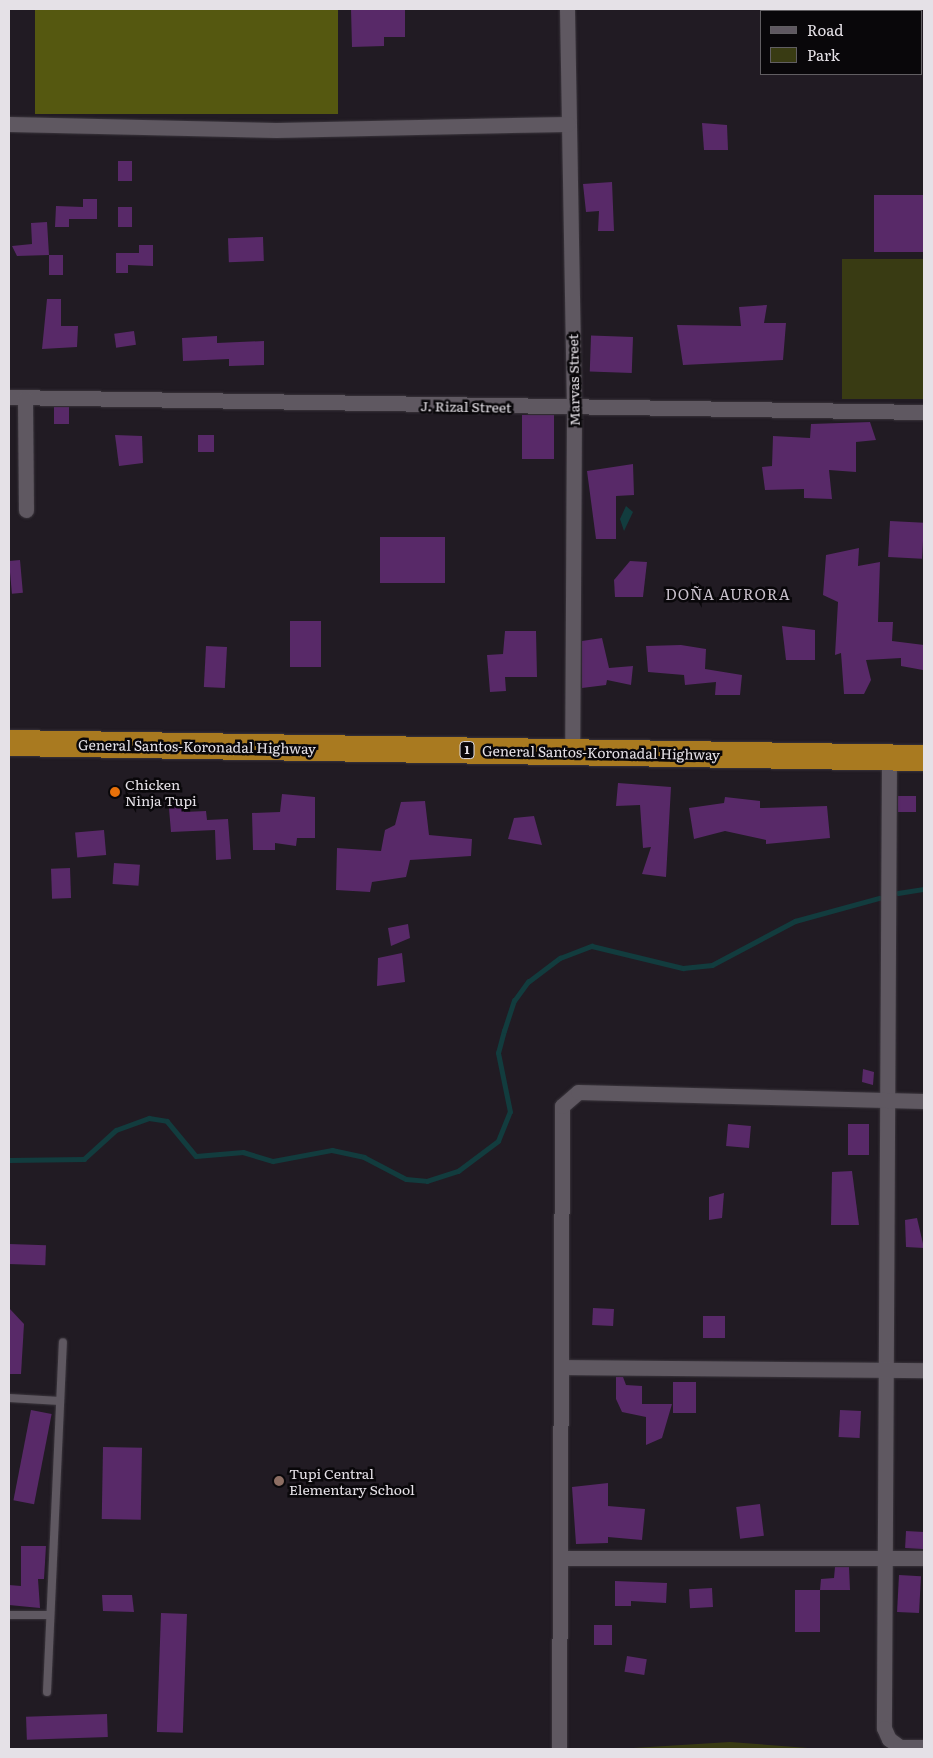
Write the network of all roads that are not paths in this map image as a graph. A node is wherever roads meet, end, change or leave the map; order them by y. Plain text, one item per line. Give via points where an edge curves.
1 (567, 9) edge
2 (9, 124) edge
3 (568, 124) junction
4 (9, 397) edge
5 (25, 398) junction
6 (574, 408) junction
7 (924, 412) edge
8 (26, 510) dead end
9 (9, 743) edge
10 (572, 752) junction
11 (889, 757) junction
12 (924, 758) edge
13 (890, 1101) junction
14 (924, 1101) edge
15 (63, 1342) dead end
16 (563, 1367) junction
17 (889, 1370) junction
18 (924, 1370) edge
19 (9, 1398) edge
20 (60, 1401) junction
21 (563, 1558) junction
22 (886, 1558) junction
23 (924, 1558) edge
24 (9, 1615) edge
25 (49, 1615) junction
26 (47, 1692) dead end
27 (924, 1747) edge
28 (559, 1749) edge

1 - 3 street, Marvas Street
2 - 3 street via 276,130
3 - 6 street, Marvas Street
4 - 5 street, J. Rizal Street
5 - 6 street, J. Rizal Street
5 - 8 street
6 - 7 street, J. Rizal Street
6 - 10 street, Marvas Street
9 - 10 highway, General Santos-Koronadal Highway / 1
10 - 11 highway, General Santos-Koronadal Highway / 1
11 - 12 highway, General Santos-Koronadal Highway / 1
11 - 13 street
13 - 14 street
13 - 16 street via 573,1093 559,1113
13 - 17 street
15 - 20 lane
16 - 17 street
16 - 21 street
17 - 18 street
17 - 22 street
19 - 20 lane
20 - 25 lane
21 - 22 street
21 - 28 street
22 - 23 street
22 - 27 street via 884,1728 889,1739 900,1747
24 - 25 lane
25 - 26 lane

